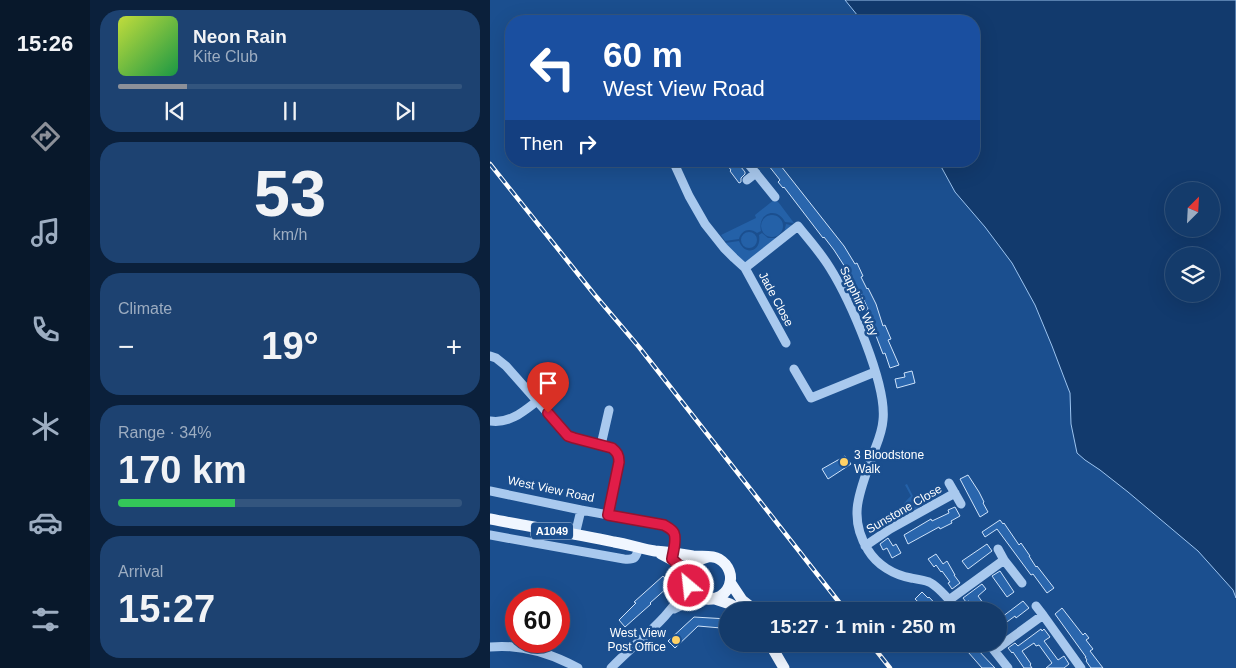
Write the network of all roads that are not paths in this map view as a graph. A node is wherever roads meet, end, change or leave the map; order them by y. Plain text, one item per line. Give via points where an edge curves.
1 (676, 167) edge
2 (751, 167) edge
3 (756, 174) junction
4 (747, 180) dead end
5 (775, 197) dead end
6 (745, 268) junction
7 (786, 343) dead end
8 (490, 356) edge
9 (794, 369) dead end
10 (875, 372) junction
11 (537, 401) junction
12 (609, 410) dead end
13 (490, 421) edge
14 (601, 445) junction
15 (949, 483) dead end
16 (490, 491) edge
17 (954, 493) junction
18 (961, 504) dead end
19 (582, 510) junction
20 (608, 515) junction
21 (490, 519) edge
22 (490, 534) edge
23 (575, 535) junction
24 (865, 546) junction
25 (639, 547) junction
26 (998, 549) dead end
27 (672, 556) junction
28 (708, 556) junction
29 (1004, 560) junction
30 (688, 580) junction
31 (730, 582) junction
32 (1022, 583) dead end
33 (712, 599) junction
34 (949, 600) joint
35 (723, 602) edge
36 (745, 602) edge
37 (1036, 606) dead end
38 (668, 613) junction
39 (1043, 615) junction
40 (1007, 638) edge
41 (490, 647) edge
42 (775, 652) edge
43 (784, 652) edge
44 (996, 652) edge
45 (578, 668) edge
46 (611, 668) edge
47 (784, 668) edge
48 (792, 668) edge
49 (1008, 668) edge
50 (1081, 668) edge

1 - 6 street, Jade Close via 705,224
2 - 3 street
3 - 4 street
3 - 5 street
6 - 7 street, Jade Close
6 - 10 street, Sapphire Way via 798,226 820,253 844,293
8 - 11 street via 502,362
9 - 10 street via 811,398
10 - 24 street, Sapphire Way via 884,420 856,508
11 - 13 street via 516,416
11 - 14 street via 568,436
12 - 14 street
14 - 20 street via 612,448 619,456
15 - 17 street, Sunstone Close
16 - 19 street, West View Road
17 - 18 street, Sunstone Close
17 - 24 street, Sunstone Close
19 - 20 street, West View Road
19 - 23 street
20 - 27 street, West View Road via 669,528 675,542
21 - 23 main road, A1049
22 - 25 street via 624,560 635,558
23 - 25 main road, A1049
24 - 34 street via 886,569 929,582
25 - 27 main road, A1049
26 - 29 street
27 - 28 main road, A1049
27 - 30 main road, A1049
28 - 30 main road via 694,563
28 - 31 main road via 721,560 727,566
29 - 32 street
29 - 34 street
30 - 33 main road via 695,594
30 - 38 street
31 - 33 main road via 726,592
31 - 36 main road
33 - 35 main road
33 - 38 street via 688,602
37 - 39 street
38 - 46 street
39 - 40 street
39 - 50 street
41 - 45 street via 526,649
42 - 47 main road
43 - 48 main road
44 - 49 street

